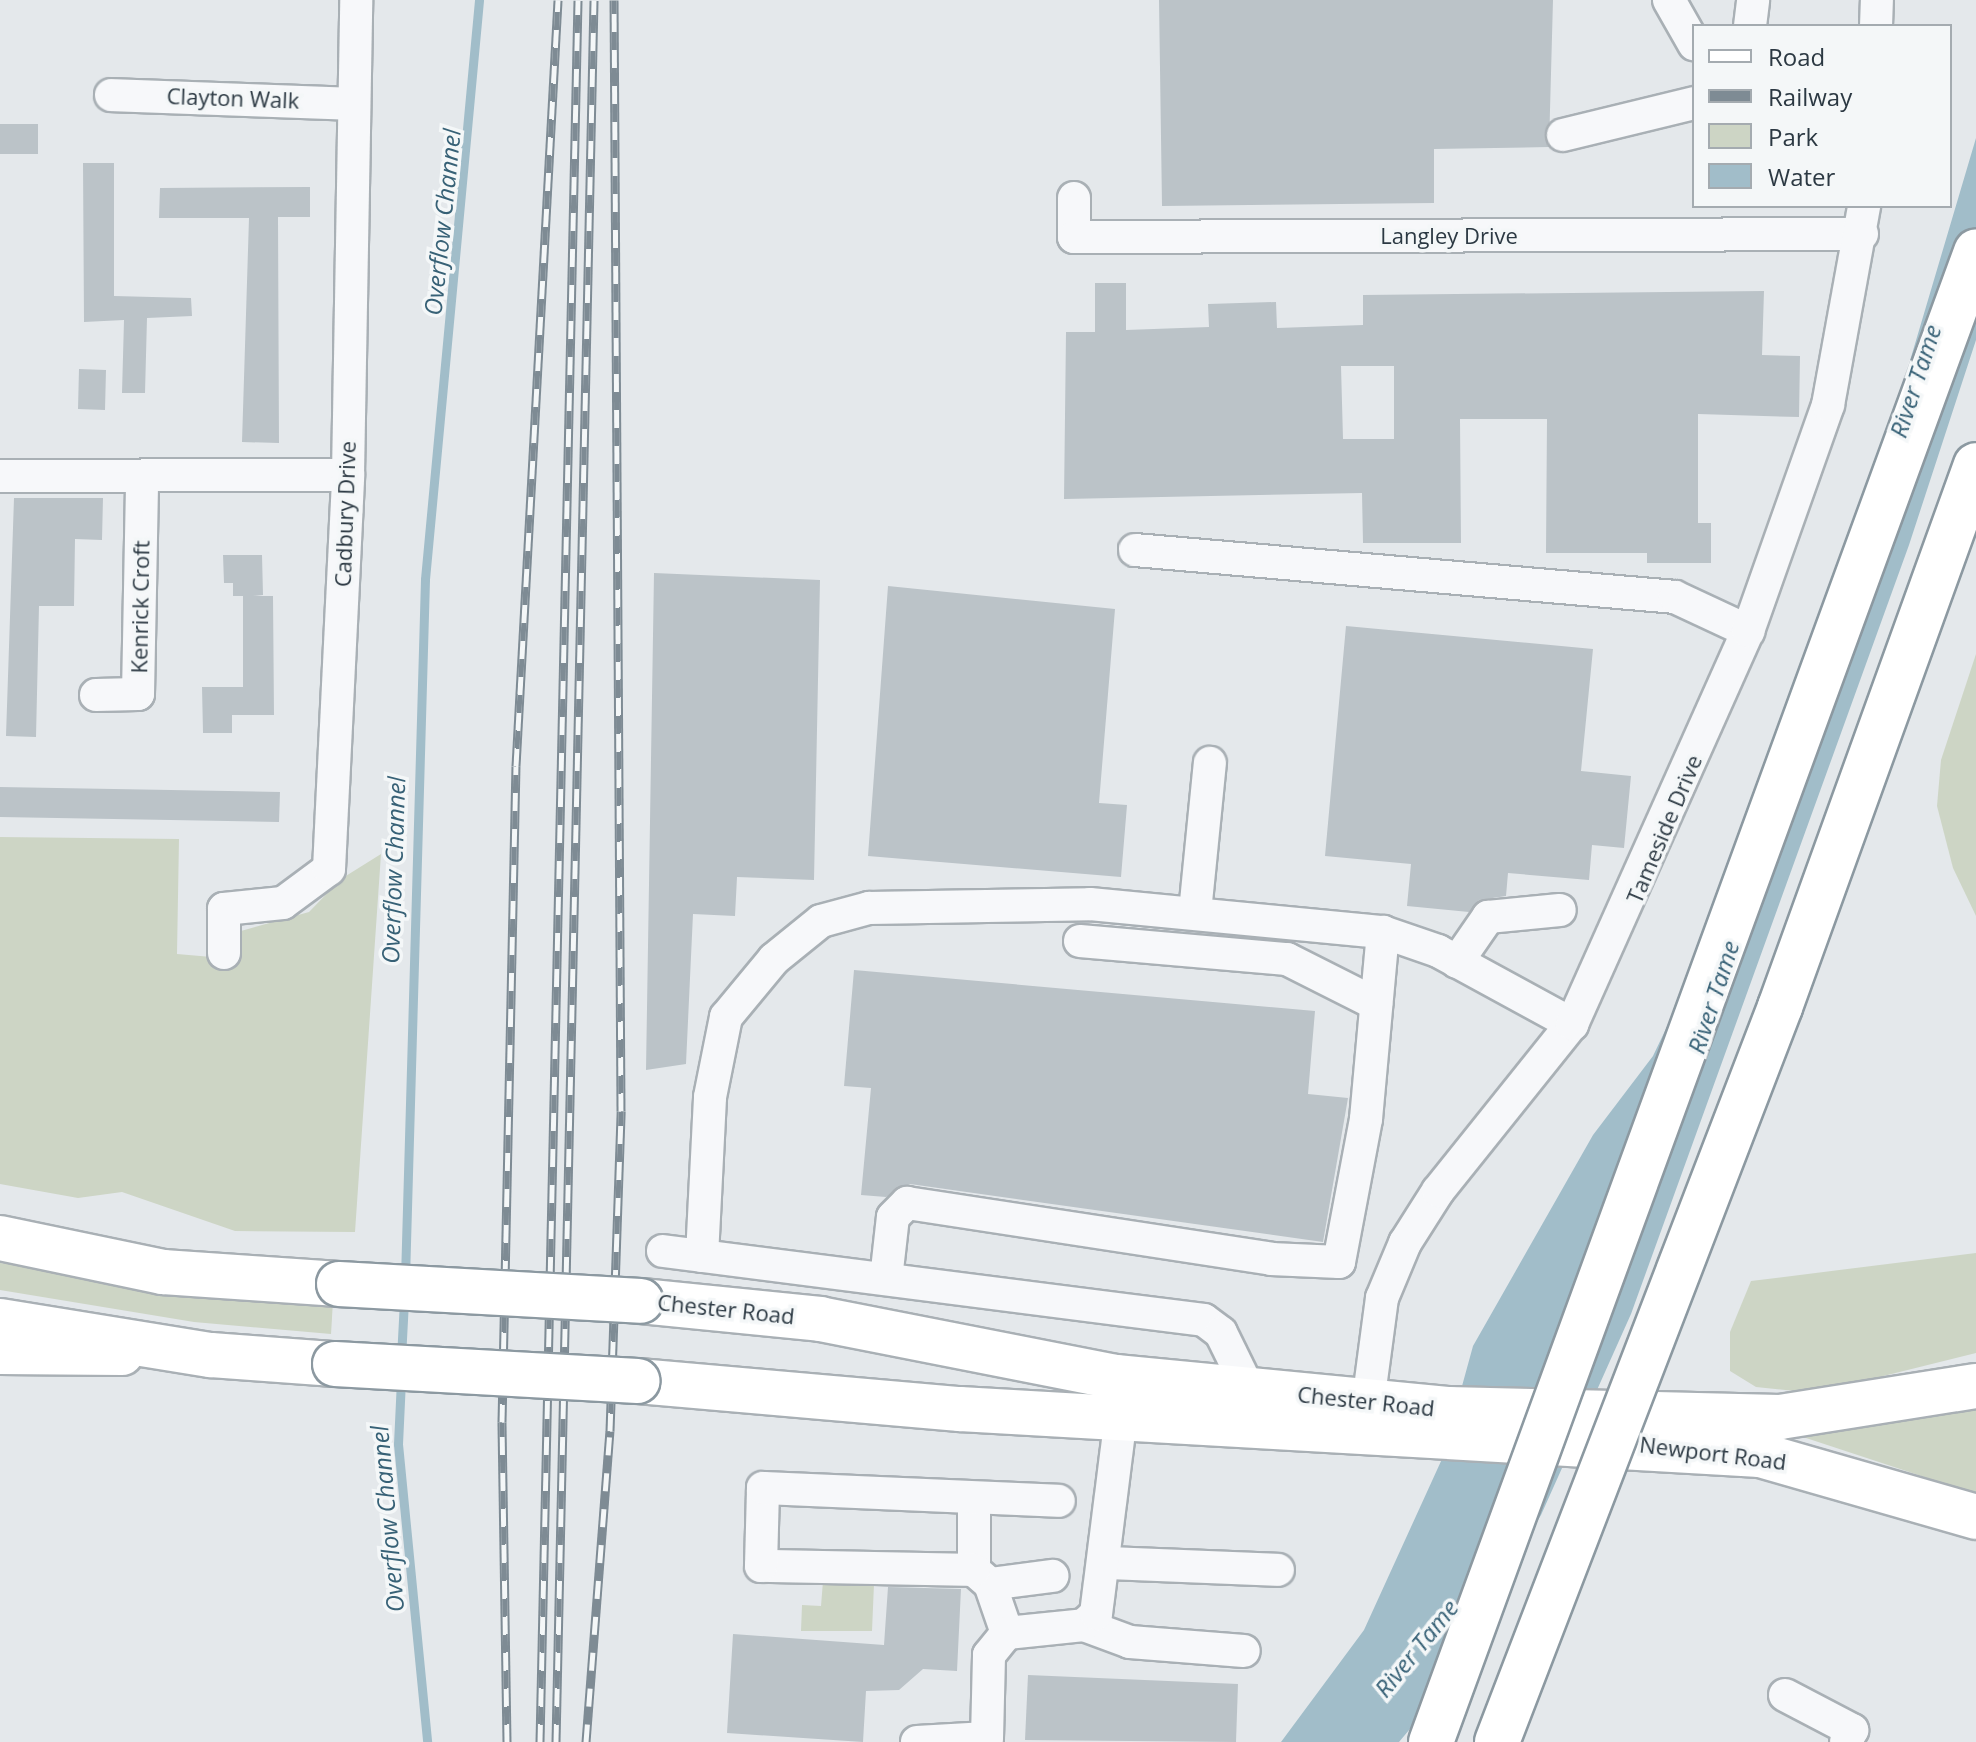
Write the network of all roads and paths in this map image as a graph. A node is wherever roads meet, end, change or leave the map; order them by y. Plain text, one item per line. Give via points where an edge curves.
1 (356, 0) edge
2 (1669, 0) edge
3 (1753, 0) edge
4 (1877, 0) edge
5 (1750, 24) edge
6 (1876, 24) edge
7 (1692, 40) edge
8 (111, 95) dead end
9 (1692, 103) edge
10 (354, 104) junction
11 (1563, 135) dead end
12 (1074, 198) dead end
13 (1863, 220) edge
14 (1976, 252) edge
15 (1976, 465) edge
16 (348, 475) junction
17 (0, 476) edge
18 (142, 477) junction
19 (1135, 550) dead end
20 (1748, 631) junction
21 (96, 695) dead end
22 (1210, 763) dead end
23 (1560, 910) dead end
24 (1195, 912) junction
25 (1383, 932) junction
26 (1080, 941) dead end
27 (224, 953) dead end
28 (1457, 962) junction
29 (1376, 1004) junction
30 (1572, 1024) junction
31 (0, 1238) edge
32 (663, 1251) dead end
33 (702, 1256) junction
34 (886, 1279) junction
35 (0, 1321) edge
36 (0, 1353) edge
37 (211, 1355) junction
38 (1976, 1386) edge
39 (1248, 1388) junction
40 (1368, 1403) junction
41 (1121, 1417) junction
42 (1445, 1424) junction
43 (1640, 1427) junction
44 (974, 1498) junction
45 (1059, 1501) dead end
46 (1976, 1517) edge
47 (1106, 1563) junction
48 (1278, 1570) dead end
49 (1052, 1576) dead end
50 (982, 1577) junction
51 (1084, 1625) junction
52 (1007, 1633) junction
53 (1244, 1651) dead end
54 (1785, 1695) dead end
55 (1857, 1738) edge
56 (917, 1742) edge
57 (1431, 1742) edge
58 (1497, 1742) edge

1 - 10 street, Cadbury Drive
2 - 7 street
3 - 5 street
4 - 6 street
8 - 10 street, Clayton Walk
9 - 11 street
10 - 16 street, Cadbury Drive
12 - 13 street, Langley Drive via 1074,237
13 - 20 street, Tameside Drive via 1828,405
14 - 57 highway, bridge
15 - 58 highway, bridge via 1780,1007
16 - 18 street
16 - 27 street, Cadbury Drive via 329,869 283,903 224,909
17 - 18 street
18 - 21 street, Kenrick Croft via 138,694
19 - 20 street via 1675,597
20 - 30 street, Tameside Drive
22 - 24 street
23 - 28 street via 1488,917
24 - 25 street
24 - 33 street via 1090,904 869,908 821,921 774,959 726,1017 710,1097
25 - 28 street
25 - 29 street
26 - 29 street via 1287,959
28 - 30 street
29 - 34 street via 1366,1119 1339,1262 1271,1259 907,1203 893,1217
30 - 40 street, Tameside Drive via 1438,1191 1405,1243 1382,1298
31 - 39 highway, Chester Road, bridge via 163,1272 641,1301 820,1319 1017,1362
32 - 33 street
33 - 34 street
34 - 39 street via 1204,1320 1221,1333
35 - 37 highway, Chester Road
36 - 37 main road
37 - 41 highway, Chester Road, bridge
38 - 43 highway, Newport Road via 1780,1417
39 - 40 highway, Chester Road
40 - 42 highway, Chester Road
41 - 42 highway, Chester Road
41 - 47 street
42 - 43 highway, Newport Road, bridge
43 - 46 highway, Newport Road via 1760,1455
44 - 45 street
44 - 50 street
44 - 50 street via 763,1488 761,1566
47 - 48 street
47 - 51 street via 1096,1614
49 - 50 street
50 - 52 street
51 - 52 street
51 - 53 street via 1130,1642
52 - 56 street via 989,1655 987,1738
54 - 55 street

